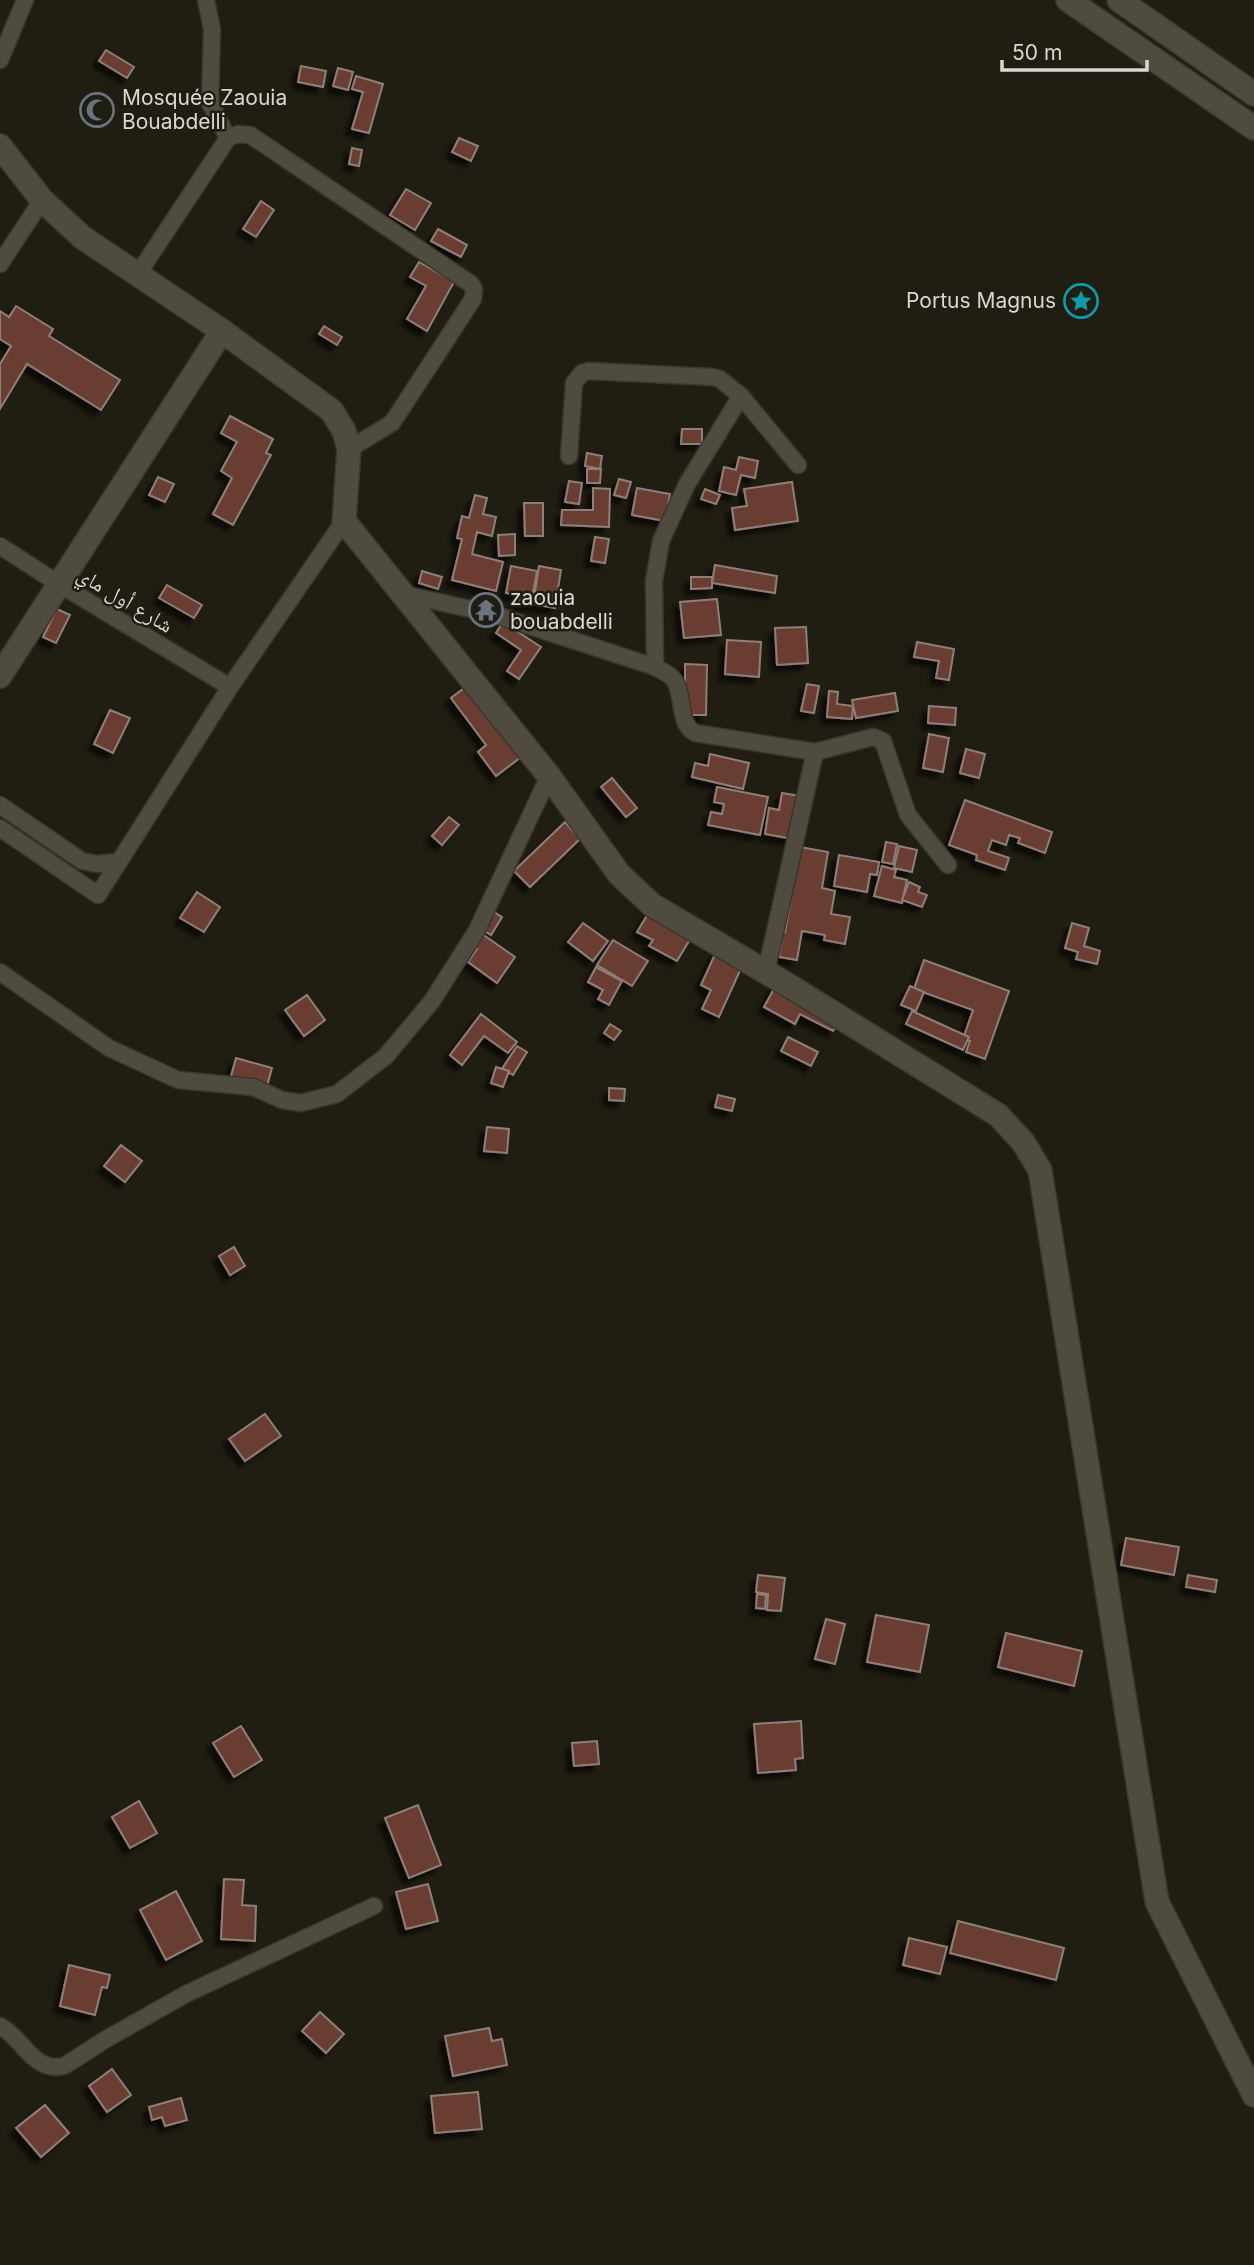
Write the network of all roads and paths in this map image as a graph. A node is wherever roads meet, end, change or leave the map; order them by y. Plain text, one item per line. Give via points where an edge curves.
1 (25, 0) edge
2 (206, 0) edge
3 (1068, 0) edge
4 (1119, 0) edge
5 (0, 60) edge
6 (1254, 94) edge
7 (1254, 128) edge
8 (228, 138) junction
9 (0, 146) edge
10 (42, 200) junction
11 (0, 264) edge
12 (138, 274) junction
13 (222, 331) junction
14 (741, 396) junction
15 (349, 449) junction
16 (569, 456) dead end
17 (798, 466) dead end
18 (344, 521) junction
19 (0, 546) edge
20 (59, 584) junction
21 (402, 594) junction
22 (655, 667) junction
23 (0, 676) edge
24 (230, 687) junction
25 (816, 752) junction
26 (549, 776) junction
27 (0, 805) edge
28 (0, 828) edge
29 (119, 862) junction
30 (948, 865) dead end
31 (0, 972) edge
32 (766, 972) junction
33 (374, 1906) dead end
34 (0, 2026) edge
35 (1254, 2095) edge

1 - 5 street
2 - 8 street via 212,29 210,103
3 - 7 street
4 - 6 street
8 - 12 street
8 - 15 street via 250,135 474,289 473,299 392,423
9 - 10 street
10 - 11 street
10 - 12 street via 82,237
12 - 13 street
13 - 15 street via 332,411
13 - 20 street
14 - 16 street via 712,377 583,373 574,383
14 - 17 street
14 - 22 street via 687,484 661,541 654,581
15 - 18 street
18 - 21 street
18 - 24 street
19 - 20 street, شارع أول ماي
20 - 23 street
20 - 24 street, شارع أول ماي
21 - 22 street via 493,614
21 - 26 street
22 - 25 street via 677,684 686,725 695,733
24 - 29 street
25 - 30 street via 873,737 883,741 908,815
25 - 32 street
26 - 31 street via 477,930 432,1001 386,1056 337,1094 301,1103 253,1087 178,1080 108,1048
26 - 32 street via 619,874 652,905
27 - 29 street via 82,861
28 - 29 street via 98,895
32 - 35 street via 998,1115 1040,1170 1157,1902
33 - 34 street via 186,1994 64,2067 41,2065

